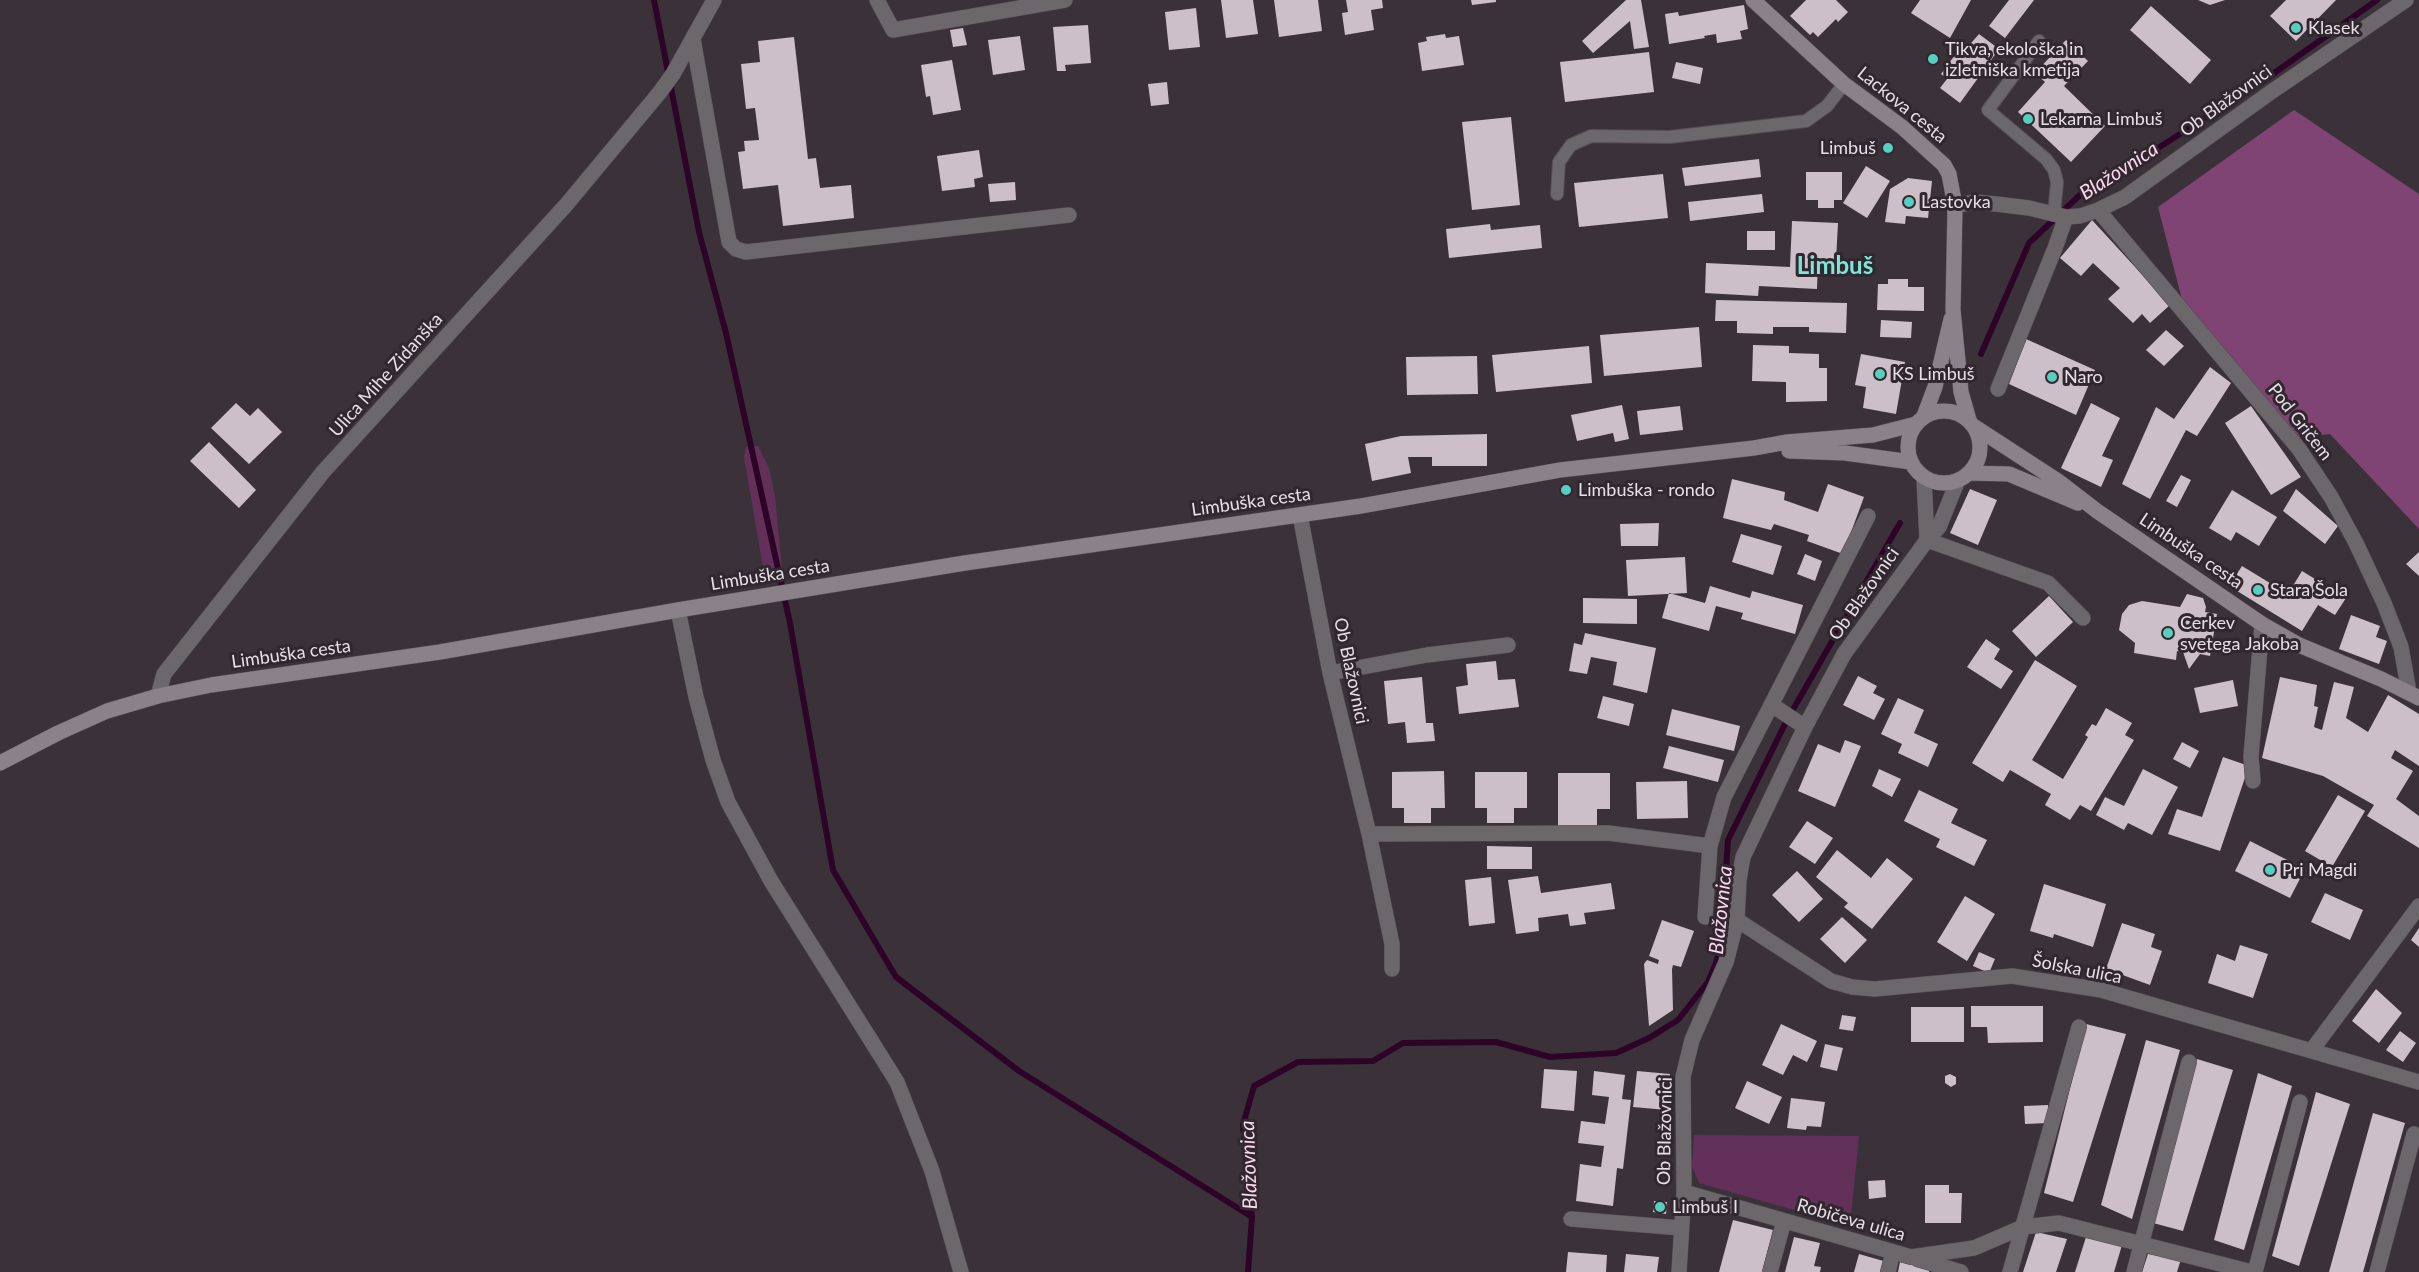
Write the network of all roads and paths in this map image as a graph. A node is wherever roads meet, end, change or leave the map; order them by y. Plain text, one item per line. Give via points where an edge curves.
1 (714, 0) edge
2 (877, 0) edge
3 (1065, 0) edge
4 (1753, 0) edge
5 (2406, 0) edge
6 (693, 39) junction
7 (2039, 42) dead end
8 (1844, 84) junction
9 (1557, 194) dead end
10 (1955, 206) junction
11 (2098, 210) junction
12 (1069, 215) dead end
13 (2067, 216) junction
14 (1953, 310) junction
15 (1998, 389) dead end
16 (1920, 420) junction
17 (1972, 423) junction
18 (1754, 448) junction
19 (1911, 462) junction
20 (1964, 476) junction
21 (1924, 479) junction
22 (2097, 511) junction
23 (1300, 515) junction
24 (1868, 516) dead end
25 (1927, 540) junction
26 (678, 610) junction
27 (2083, 618) dead end
28 (2262, 624) junction
29 (1508, 645) dead end
30 (1330, 673) junction
31 (2414, 695) edge
32 (158, 696) junction
33 (1775, 707) junction
34 (1802, 724) junction
35 (0, 762) edge
36 (2253, 781) dead end
37 (1369, 834) junction
38 (1710, 846) junction
39 (2419, 906) edge
40 (1705, 916) dead end
41 (1737, 920) junction
42 (1392, 969) dead end
43 (2079, 1027) dead end
44 (2312, 1050) junction
45 (2189, 1062) dead end
46 (2419, 1082) edge
47 (2300, 1102) dead end
48 (2414, 1134) dead end
49 (1684, 1192) junction
50 (1570, 1219) dead end
51 (1784, 1221) junction
52 (2023, 1227) junction
53 (1682, 1228) junction
54 (2144, 1244) junction
55 (1893, 1252) junction
56 (1911, 1257) junction
57 (961, 1272) edge
58 (1679, 1272) edge
59 (1770, 1272) edge
60 (1888, 1272) edge
61 (1961, 1272) edge
62 (2010, 1272) edge
63 (2134, 1272) edge
64 (2253, 1272) edge
65 (2377, 1272) edge

1 - 6 street
2 - 3 street via 893,30
4 - 8 main road, Lackova cesta
5 - 11 street, Ob Blažovnici via 2125,197
6 - 12 street via 729,242 736,249 746,252
6 - 32 street, Ulica Mihe Zidanška via 660,92 566,206 323,472 164,674
7 - 13 lane via 1988,110 2046,159 2054,170 2056,198
8 - 9 lane via 1827,106 1806,121 1670,137 1591,136 1571,145 1559,162
8 - 10 main road, Lackova cesta via 1902,127 1944,165
10 - 13 street via 1974,202
10 - 14 main road, Lackova cesta
11 - 13 street, Ob Blažovnici
11 - 31 street, Pod Gričem via 2299,449 2331,497 2384,603
13 - 15 street
14 - 16 main road via 1935,387
14 - 17 main road via 1961,392
16 - 17 main road via 1948,413
16 - 18 main road via 1873,435
16 - 19 main road via 1908,441
17 - 20 main road via 1980,453 1977,463
17 - 22 main road
18 - 19 main road via 1845,453
18 - 23 main road, Limbuška cesta via 1560,470
19 - 21 main road
20 - 21 main road via 1937,483
20 - 22 main road via 2008,474
20 - 25 street, Ob Blažovnici via 1939,527
21 - 25 street
22 - 28 main road, Limbuška cesta
23 - 26 main road, Limbuška cesta via 965,563
23 - 30 street, Ob Blažovnici
24 - 33 street, Ob Blažovnici
25 - 27 street via 2048,583
25 - 34 street, Ob Blažovnici via 1844,654
26 - 32 main road, Limbuška cesta
26 - 57 street via 696,697 728,802 771,881 897,1082 932,1171
28 - 31 main road, Limbuška cesta via 2299,645
28 - 36 street via 2251,757
29 - 30 street
30 - 37 street, Ob Blažovnici
32 - 35 main road, Limbuška cesta via 107,711
33 - 34 street
33 - 38 street, Ob Blažovnici via 1724,797
34 - 41 street, Ob Blažovnici via 1743,857
37 - 38 street via 1608,834
37 - 42 street, Ob Blažovnici via 1392,944
38 - 40 street, Ob Blažovnici
39 - 44 street
41 - 44 street, Šolska ulica via 1831,981 1852,987 1875,989 2012,976 2101,990
41 - 49 street, Ob Blažovnici via 1726,962 1692,1040 1683,1077
43 - 52 street
44 - 46 street, Šolska ulica
45 - 54 street
47 - 64 street
48 - 65 street
49 - 51 street, Robičeva ulica
49 - 53 street, Ob Blažovnici
50 - 53 street
51 - 55 street, Robičeva ulica
51 - 59 street
52 - 54 street, Robičeva ulica via 2059,1223
52 - 56 street, Robičeva ulica via 1974,1248
52 - 62 street
53 - 58 street, Ob Blažovnici
54 - 63 street
54 - 64 street, Robičeva ulica
55 - 56 street, Robičeva ulica
55 - 60 street
56 - 61 street

